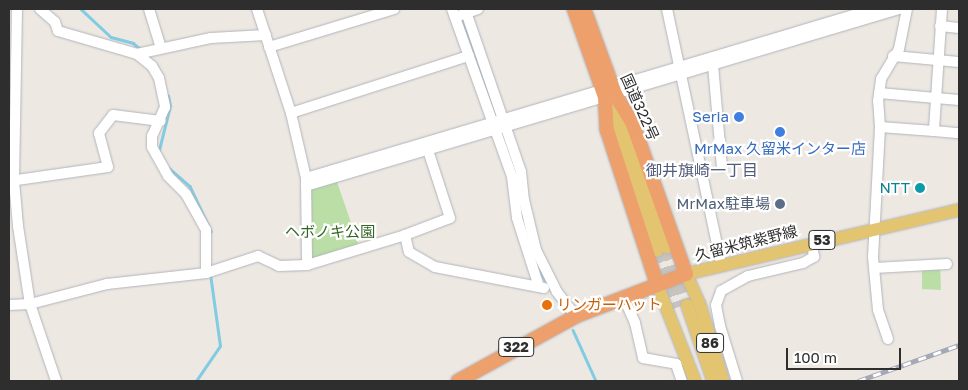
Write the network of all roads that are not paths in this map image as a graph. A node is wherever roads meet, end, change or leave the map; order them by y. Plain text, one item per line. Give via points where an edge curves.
1 (17, 9) edge
2 (40, 9) edge
3 (149, 9) edge
4 (257, 9) edge
5 (394, 9) edge
6 (478, 9) edge
7 (574, 9) edge
8 (584, 9) edge
9 (667, 9) edge
10 (874, 9) edge
11 (899, 9) edge
12 (907, 9) edge
13 (942, 9) edge
14 (466, 11) edge
15 (454, 13) edge
16 (848, 17) edge
17 (940, 26) junction
18 (959, 28) edge
19 (266, 36) junction
20 (269, 47) junction
21 (161, 48) junction
22 (137, 54) junction
23 (469, 56) junction
24 (893, 56) junction
25 (938, 60) junction
26 (959, 62) edge
27 (713, 65) junction
28 (13, 67) edge
29 (681, 71) junction
30 (609, 92) junction
31 (879, 93) junction
32 (936, 98) junction
33 (959, 100) edge
34 (291, 114) junction
35 (161, 121) junction
36 (500, 124) junction
37 (880, 127) junction
38 (934, 131) junction
39 (959, 133) edge
40 (427, 147) junction
41 (722, 167) dead end
42 (11, 181) edge
43 (306, 182) junction
44 (959, 210) edge
45 (874, 229) junction
46 (405, 235) junction
47 (812, 242) junction
48 (662, 249) tunnel mouth
49 (307, 264) junction
50 (721, 264) junction
51 (947, 264) dead end
52 (874, 268) junction
53 (206, 273) junction
54 (686, 274) junction
55 (657, 284) junction
56 (539, 286) junction
57 (557, 292) junction
58 (623, 296) junction
59 (9, 304) edge
60 (30, 304) junction
61 (576, 316) junction
62 (888, 339) dead end
63 (56, 381) edge
64 (458, 381) edge
65 (682, 381) edge
66 (695, 381) edge
67 (704, 381) edge
68 (713, 381) edge
69 (723, 381) edge
70 (737, 381) edge

1 - 28 street
2 - 22 street via 55,22 58,31
3 - 21 street
4 - 19 street
5 - 20 street
6 - 14 street
7 - 30 highway, 国道322号
8 - 30 highway, 国道322号
9 - 29 street
10 - 16 street
11 - 16 street
12 - 24 street via 899,49
13 - 17 street
14 - 15 street
14 - 36 street
15 - 23 street
16 - 27 street
16 - 29 street
17 - 18 street
17 - 25 street
19 - 20 street
19 - 21 street via 211,38
20 - 34 street
21 - 22 street
22 - 35 street via 152,66 159,78 164,107
23 - 34 street
23 - 36 street
24 - 25 street
24 - 31 street via 881,79
25 - 26 street
25 - 32 street
27 - 29 street
27 - 41 street
28 - 42 street
29 - 30 street
29 - 50 street
30 - 36 street
30 - 48 main road
30 - 54 highway, 国道322号 via 633,124
30 - 55 highway, 国道322号 via 607,130
31 - 32 street
31 - 37 street
32 - 33 street
32 - 38 street
34 - 43 street
35 - 42 street via 113,115 99,134 108,167
35 - 53 street via 152,136 152,147 168,176 186,194 206,230
36 - 40 street
36 - 56 street via 525,247
36 - 57 street via 521,172 536,250
37 - 38 street
37 - 45 street
38 - 39 street
40 - 43 street
40 - 46 street via 450,218
42 - 60 street
43 - 49 street
44 - 45 main road, 久留米筑紫野線 / 53
45 - 47 main road, 久留米筑紫野線 / 53
45 - 52 street
46 - 49 street
46 - 56 street via 409,252 435,267
47 - 50 main road, 久留米筑紫野線 / 53
47 - 70 street via 814,257 804,263 748,276 721,291 717,312
49 - 53 street via 279,266 258,256
50 - 54 main road, 久留米筑紫野線 / 53
51 - 52 street
52 - 62 street via 878,310
53 - 60 street via 106,284
54 - 55 highway, 322
54 - 69 main road, 86 via 700,305
55 - 58 highway, 322
55 - 66 main road, 86
56 - 57 street
57 - 61 street
58 - 61 highway, 322
58 - 65 street via 635,323 643,358 676,364
59 - 60 street
60 - 63 street
61 - 64 highway, 322
67 - 68 main road, 86 via 682,306

